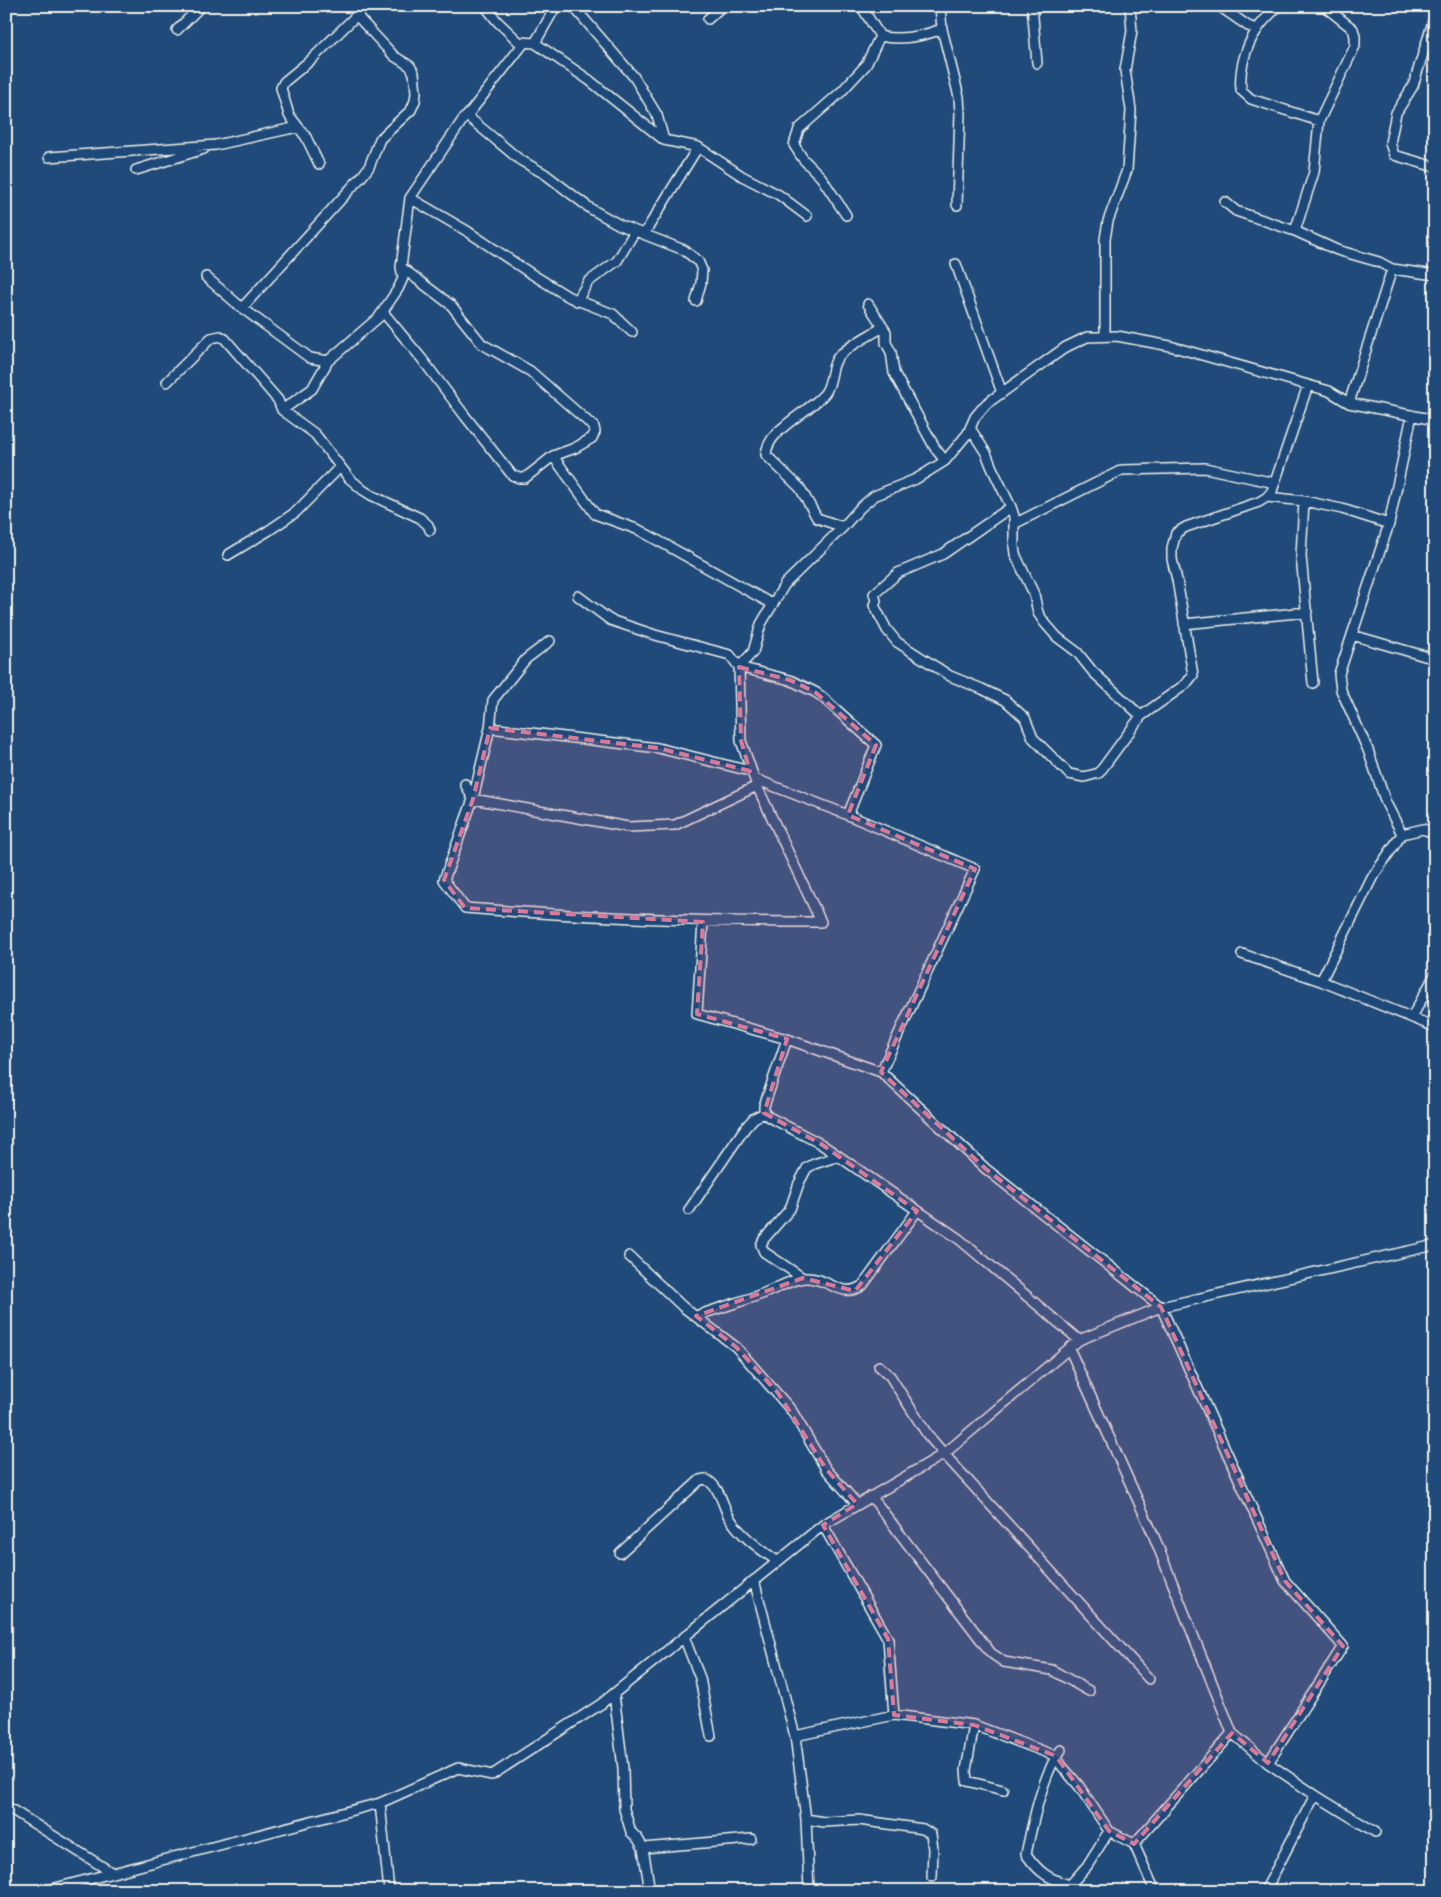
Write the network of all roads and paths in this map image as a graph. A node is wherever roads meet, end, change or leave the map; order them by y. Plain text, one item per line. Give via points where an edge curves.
1 (201, 6) edge
2 (366, 6) edge
3 (485, 6) edge
4 (556, 6) edge
5 (573, 6) edge
6 (722, 6) edge
7 (861, 6) edge
8 (940, 6) edge
9 (1032, 6) edge
10 (1130, 6) edge
11 (1219, 6) edge
12 (1278, 6) edge
13 (1324, 6) edge
14 (1435, 15) edge
15 (357, 16) junction
16 (708, 19) dead end
17 (942, 29) junction
18 (1257, 29) junction
19 (176, 30) dead end
20 (880, 36) junction
21 (524, 43) junction
22 (535, 43) junction
23 (1037, 62) dead end
24 (467, 116) junction
25 (1319, 121) junction
26 (298, 128) junction
27 (664, 140) junction
28 (216, 145) junction
29 (698, 147) junction
30 (48, 157) dead end
31 (319, 164) dead end
32 (1435, 168) edge
33 (136, 170) dead end
34 (410, 198) junction
35 (1225, 202) dead end
36 (957, 206) dead end
37 (846, 215) dead end
38 (807, 216) dead end
39 (635, 230) junction
40 (1295, 231) junction
41 (644, 234) junction
42 (956, 264) dead end
43 (401, 267) junction
44 (1392, 269) junction
45 (1435, 275) edge
46 (206, 277) dead end
47 (577, 300) junction
48 (696, 301) dead end
49 (868, 304) dead end
50 (242, 308) junction
51 (383, 312) junction
52 (883, 327) junction
53 (632, 332) dead end
54 (1105, 335) junction
55 (328, 361) junction
56 (167, 382) dead end
57 (1308, 385) junction
58 (1002, 393) junction
59 (1349, 403) junction
60 (282, 410) junction
61 (1412, 415) junction
62 (1435, 420) edge
63 (970, 428) junction
64 (553, 456) junction
65 (945, 461) junction
66 (340, 467) junction
67 (1275, 482) junction
68 (1267, 497) junction
69 (1304, 501) junction
70 (1011, 507) junction
71 (1014, 524) junction
72 (1389, 524) junction
73 (844, 527) junction
74 (430, 530) dead end
75 (228, 556) dead end
76 (578, 596) dead end
77 (772, 604) junction
78 (1307, 612) junction
79 (1184, 624) junction
80 (1352, 635) junction
81 (550, 641) dead end
82 (1435, 659) edge
83 (739, 667) junction
84 (1313, 683) dead end
85 (1141, 716) junction
86 (490, 728) junction
87 (754, 779) junction
88 (465, 784) dead end
89 (473, 799) junction
90 (848, 815) junction
91 (1402, 834) junction
92 (1435, 834) edge
93 (703, 922) junction
94 (1242, 954) dead end
95 (1435, 975) edge
96 (1321, 981) junction
97 (1412, 1017) junction
98 (1435, 1026) edge
99 (787, 1039) junction
100 (881, 1072) junction
101 (764, 1113) junction
102 (839, 1156) junction
103 (689, 1210) dead end
104 (917, 1210) junction
105 (1435, 1245) edge
106 (629, 1256) dead end
107 (802, 1278) junction
108 (1161, 1307) junction
109 (696, 1316) junction
110 (1079, 1340) junction
111 (1069, 1348) junction
112 (879, 1366) dead end
113 (944, 1454) junction
114 (871, 1496) junction
115 (857, 1504) junction
116 (823, 1525) junction
117 (620, 1553) dead end
118 (777, 1562) junction
119 (754, 1580) junction
120 (684, 1637) junction
121 (1149, 1679) dead end
122 (1089, 1690) dead end
123 (614, 1694) junction
124 (894, 1715) junction
125 (974, 1725) junction
126 (1232, 1733) junction
127 (711, 1736) dead end
128 (795, 1736) junction
129 (1059, 1753) junction
130 (1268, 1763) junction
131 (1003, 1790) dead end
132 (1315, 1796) junction
133 (380, 1803) junction
134 (6, 1806) edge
135 (806, 1819) junction
136 (1109, 1831) junction
137 (1375, 1832) dead end
138 (751, 1839) dead end
139 (1134, 1844) junction
140 (643, 1848) junction
141 (111, 1872) junction
142 (932, 1878) dead end
143 (44, 1891) edge
144 (389, 1891) edge
145 (650, 1891) edge
146 (809, 1891) edge
147 (1155, 1891) edge
148 (1265, 1891) edge

1 - 19 street
2 - 15 street
3 - 21 street via 519,42
4 - 22 street
5 - 27 street via 634,77 657,115
6 - 16 street
7 - 20 street
8 - 17 street
9 - 23 street
10 - 54 street via 1132,31 1125,70 1131,110 1126,170 1105,239
11 - 18 street
12 - 18 street
13 - 25 street via 1353,28 1355,46
14 - 32 street via 1413,86 1396,113 1390,143 1394,155
15 - 26 street via 284,82 281,88 284,102
15 - 50 street via 394,56 410,66 414,73 415,101 380,139 363,175
17 - 20 street via 925,35
17 - 36 street via 959,97
18 - 25 street via 1239,77 1241,90 1251,98
20 - 37 street via 866,65 799,129 795,137 794,145 803,159 821,177
21 - 22 street
21 - 24 street
22 - 27 street via 589,80
24 - 34 street
24 - 39 street via 513,154 591,209
25 - 40 street via 1314,172
26 - 28 street
26 - 31 street
27 - 29 street
28 - 30 street
28 - 33 street
29 - 38 street via 742,176 779,195
29 - 41 street
34 - 43 street
34 - 47 street
35 - 40 street via 1236,211
39 - 41 street
39 - 47 street via 617,261 588,282
40 - 44 street
41 - 48 street via 684,250 698,261 702,270
42 - 58 street
43 - 51 street via 403,278
43 - 64 street via 451,305 482,344 530,371 594,427 592,438
44 - 45 street
44 - 59 street
46 - 50 street
47 - 53 street via 613,314
49 - 52 street
50 - 55 street via 310,358
51 - 55 street
51 - 64 street via 512,475 525,478
52 - 65 street via 894,373
52 - 73 street via 838,358 825,393 773,437 766,450 771,462 800,488 816,518
54 - 57 street via 1170,346
54 - 58 street via 1087,337 1066,347
55 - 60 street via 312,389
56 - 60 street via 211,338 220,336 278,400
57 - 59 street via 1329,391
57 - 67 street
58 - 63 street via 986,404
59 - 61 street
60 - 66 street via 315,434
61 - 62 street
61 - 72 street
63 - 65 street
63 - 70 street via 986,453
64 - 77 street via 595,514 638,530
65 - 73 street via 916,479 874,496
66 - 74 street via 363,490 420,518
66 - 75 street via 296,512
67 - 68 street
67 - 71 street via 1205,468 1122,470
68 - 69 street
68 - 79 street via 1176,533 1172,559
69 - 72 street
69 - 78 street via 1301,556
70 - 71 street
70 - 85 street via 943,554 898,573 878,590 874,594 874,605 887,630 897,642 950,676 1005,700 1025,718 1033,738 1069,774 1084,777 1099,773
71 - 85 street via 1016,554 1044,622 1057,637 1078,652 1098,678
72 - 80 street
73 - 77 street via 785,584
76 - 83 street via 610,620 730,656
77 - 83 street via 761,624 753,652
78 - 79 street
78 - 84 street
79 - 85 street via 1193,675 1186,684
80 - 82 street
80 - 91 street via 1338,674 1341,690 1368,750 1386,803
81 - 86 street via 526,659 493,700
83 - 87 street via 741,741
83 - 90 street via 790,680 815,692 876,745
86 - 87 street via 658,748
86 - 89 street
87 - 89 street via 675,825 628,827
87 - 90 street
87 - 93 street via 821,922
88 - 89 street
89 - 93 street via 444,880 465,908
90 - 100 street via 975,869
91 - 92 street via 1423,829
91 - 96 street via 1372,878
93 - 99 street via 697,1014
94 - 96 street
95 - 97 street
96 - 97 street
97 - 98 street
99 - 100 street
99 - 101 street
100 - 108 street via 986,1169
101 - 102 street
101 - 103 street via 745,1128
102 - 104 street
102 - 107 street via 808,1168 790,1209 761,1245 764,1252
104 - 107 street via 855,1291 846,1291 813,1278
104 - 110 street via 959,1239
105 - 108 street
106 - 109 street
107 - 109 street
108 - 110 street
108 - 130 street via 1285,1581 1343,1646
109 - 115 street via 736,1347 778,1393 826,1469
110 - 111 street
111 - 113 street
111 - 126 street via 1153,1534
112 - 113 street via 890,1376 926,1434
113 - 114 street
113 - 121 street
114 - 115 street
114 - 122 street via 990,1653 1004,1662 1052,1670
115 - 116 street
116 - 118 street
116 - 124 street via 888,1639
117 - 118 street via 700,1480 706,1480 715,1487 728,1516 741,1532
118 - 119 street
119 - 120 street
119 - 128 street
120 - 123 street
120 - 127 street via 700,1678
123 - 133 street via 492,1775 458,1768
123 - 140 street via 623,1768 624,1809 631,1832
124 - 125 street
124 - 128 street
125 - 129 street
125 - 131 street via 966,1770 968,1781
126 - 130 street
126 - 139 street
128 - 135 street
129 - 136 street via 1061,1765
129 - 136 street via 1031,1829 1026,1854 1035,1868 1052,1880 1070,1885 1087,1866
130 - 132 street
132 - 137 street
132 - 148 street
133 - 141 street
133 - 144 street
134 - 141 street
135 - 142 street via 824,1822 859,1820 923,1828 930,1834 933,1849
135 - 146 street
136 - 139 street
138 - 140 street
139 - 147 street
140 - 145 street
141 - 143 street

